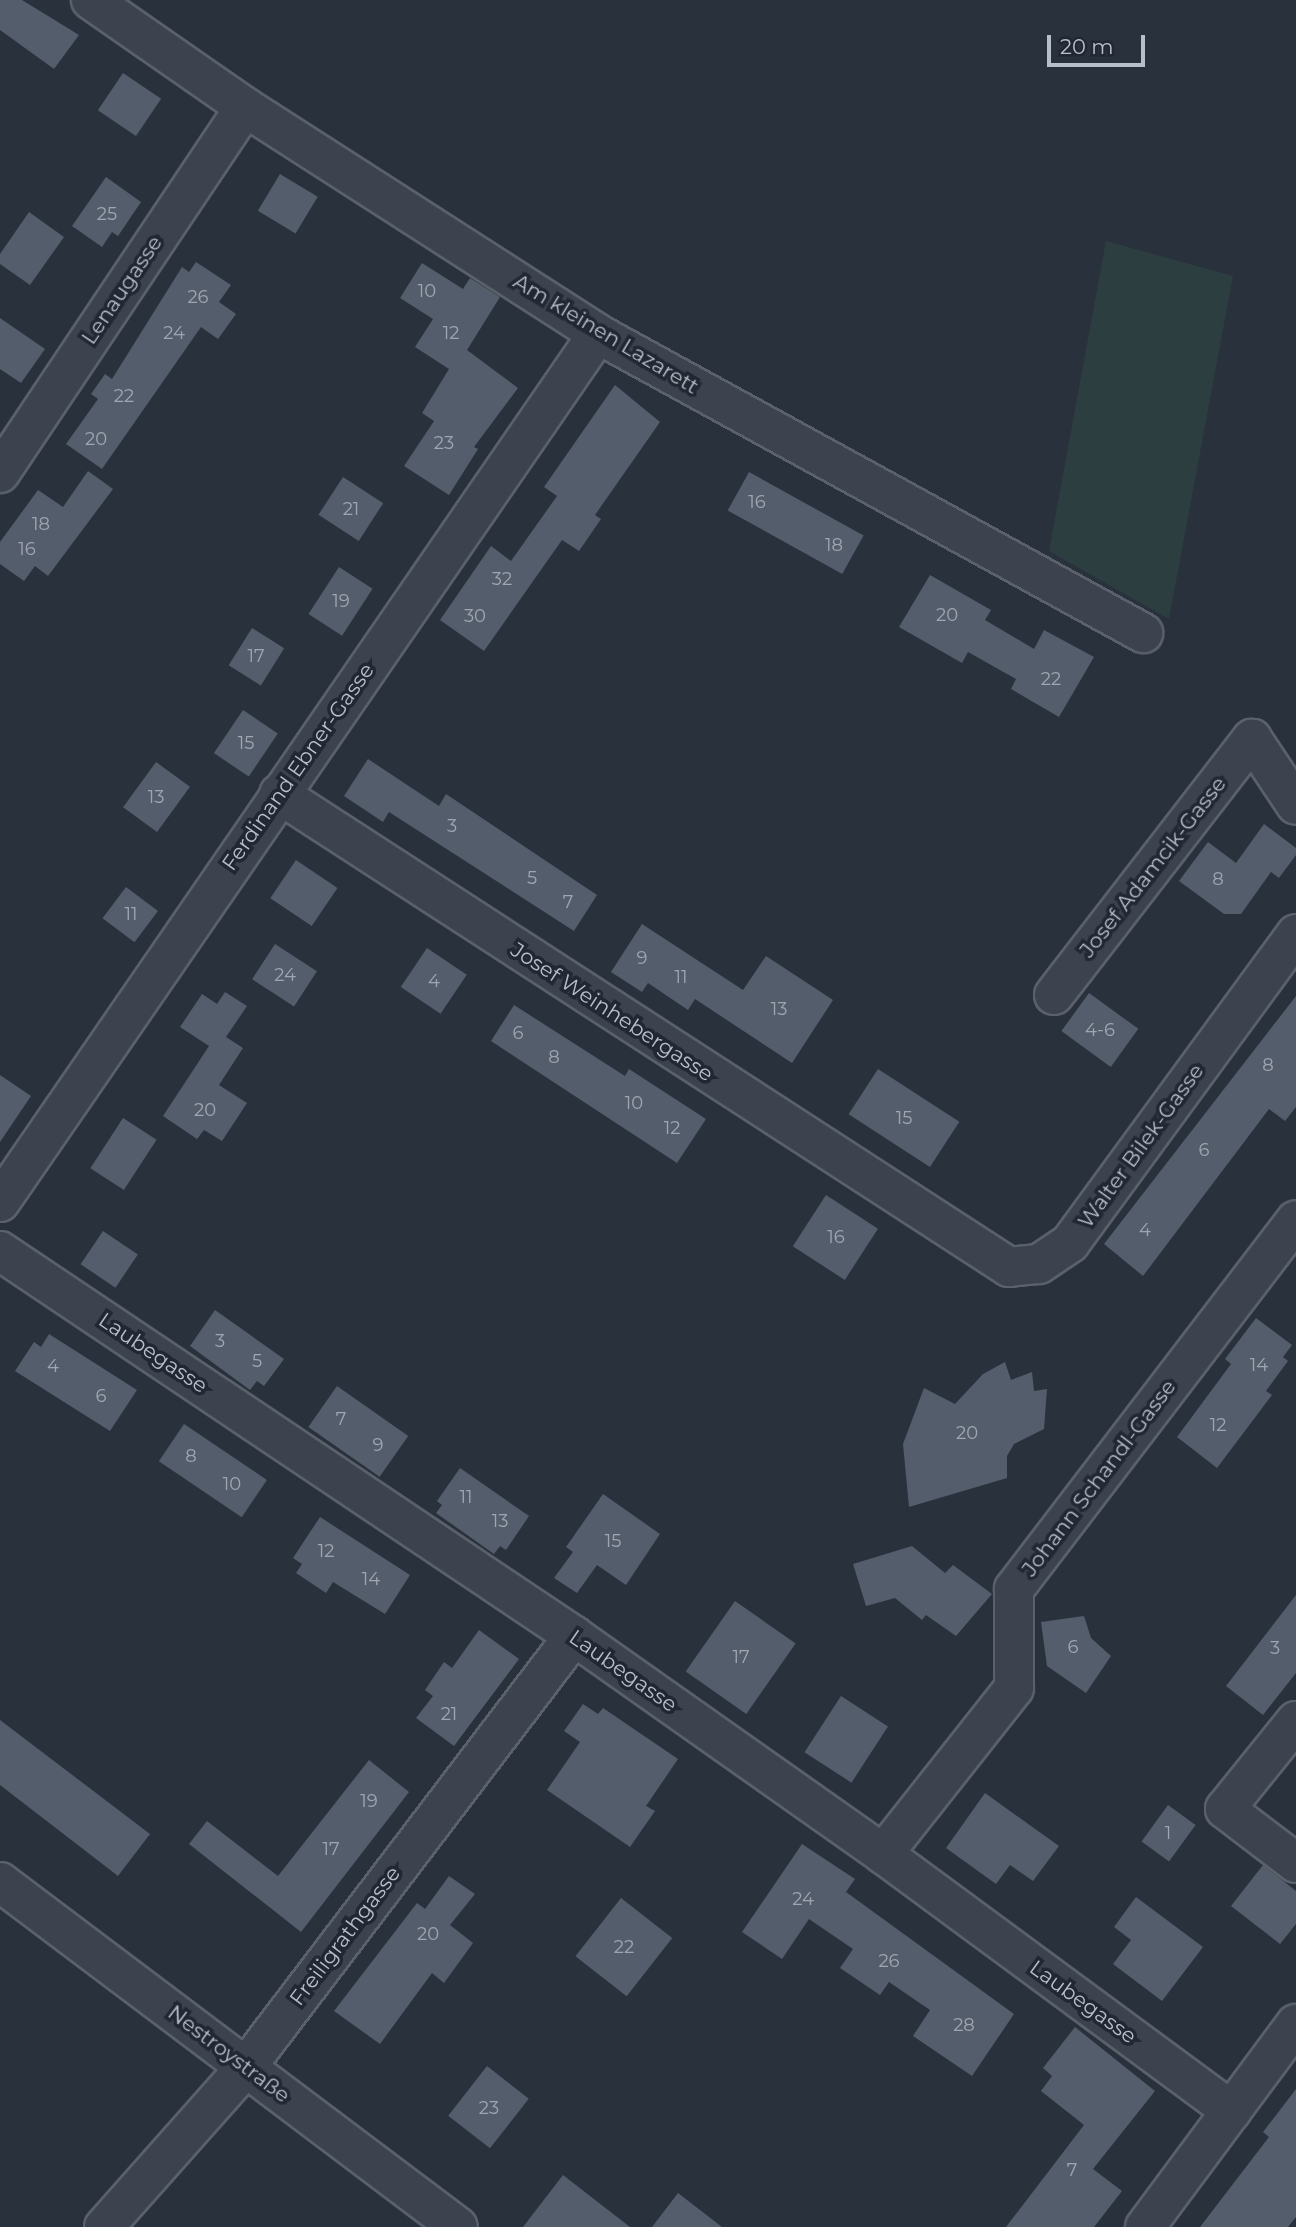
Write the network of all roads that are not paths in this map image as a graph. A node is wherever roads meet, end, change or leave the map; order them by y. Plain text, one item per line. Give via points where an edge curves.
1 (91, 0) edge
2 (244, 107) junction
3 (598, 334) junction
4 (0, 472) edge
5 (1143, 633) dead end
6 (279, 794) junction
7 (1296, 804) edge
8 (1296, 934) edge
9 (1054, 995) dead end
10 (0, 1202) edge
11 (1296, 1220) edge
12 (945, 1229) joint
13 (0, 1251) edge
14 (574, 1636) junction
15 (1296, 1721) edge
16 (883, 1854) junction
17 (1296, 1863) edge
18 (0, 1882) edge
19 (1296, 2024) edge
20 (246, 2067) junction
21 (1231, 2111) junction
22 (1154, 2224) edge
23 (104, 2227) edge
24 (457, 2227) edge

1 - 2 street, Am kleinen Lazarett
2 - 3 street, Am kleinen Lazarett
2 - 4 street, Lenaugasse
3 - 5 street, Am kleinen Lazarett
3 - 6 street, Ferdinand Ebner-Gasse
6 - 10 street, Ferdinand Ebner-Gasse
6 - 12 street, Josef Weinhebergasse
7 - 9 street, Josef Adamcik-Gasse via 1252,739
8 - 12 street, Walter Bilek-Gasse via 1070,1243 1039,1264 1009,1267
11 - 16 street, Johann Schandl-Gasse via 1014,1589 1014,1688
13 - 14 street, Laubegasse
14 - 16 street, Laubegasse
14 - 20 street, Freiligrathgasse
15 - 17 street via 1225,1809
16 - 21 street, Laubegasse
18 - 20 street, Nestroystraße
19 - 21 street
20 - 23 street, Freiligrathgasse
20 - 24 street, Nestroystraße
21 - 22 street

